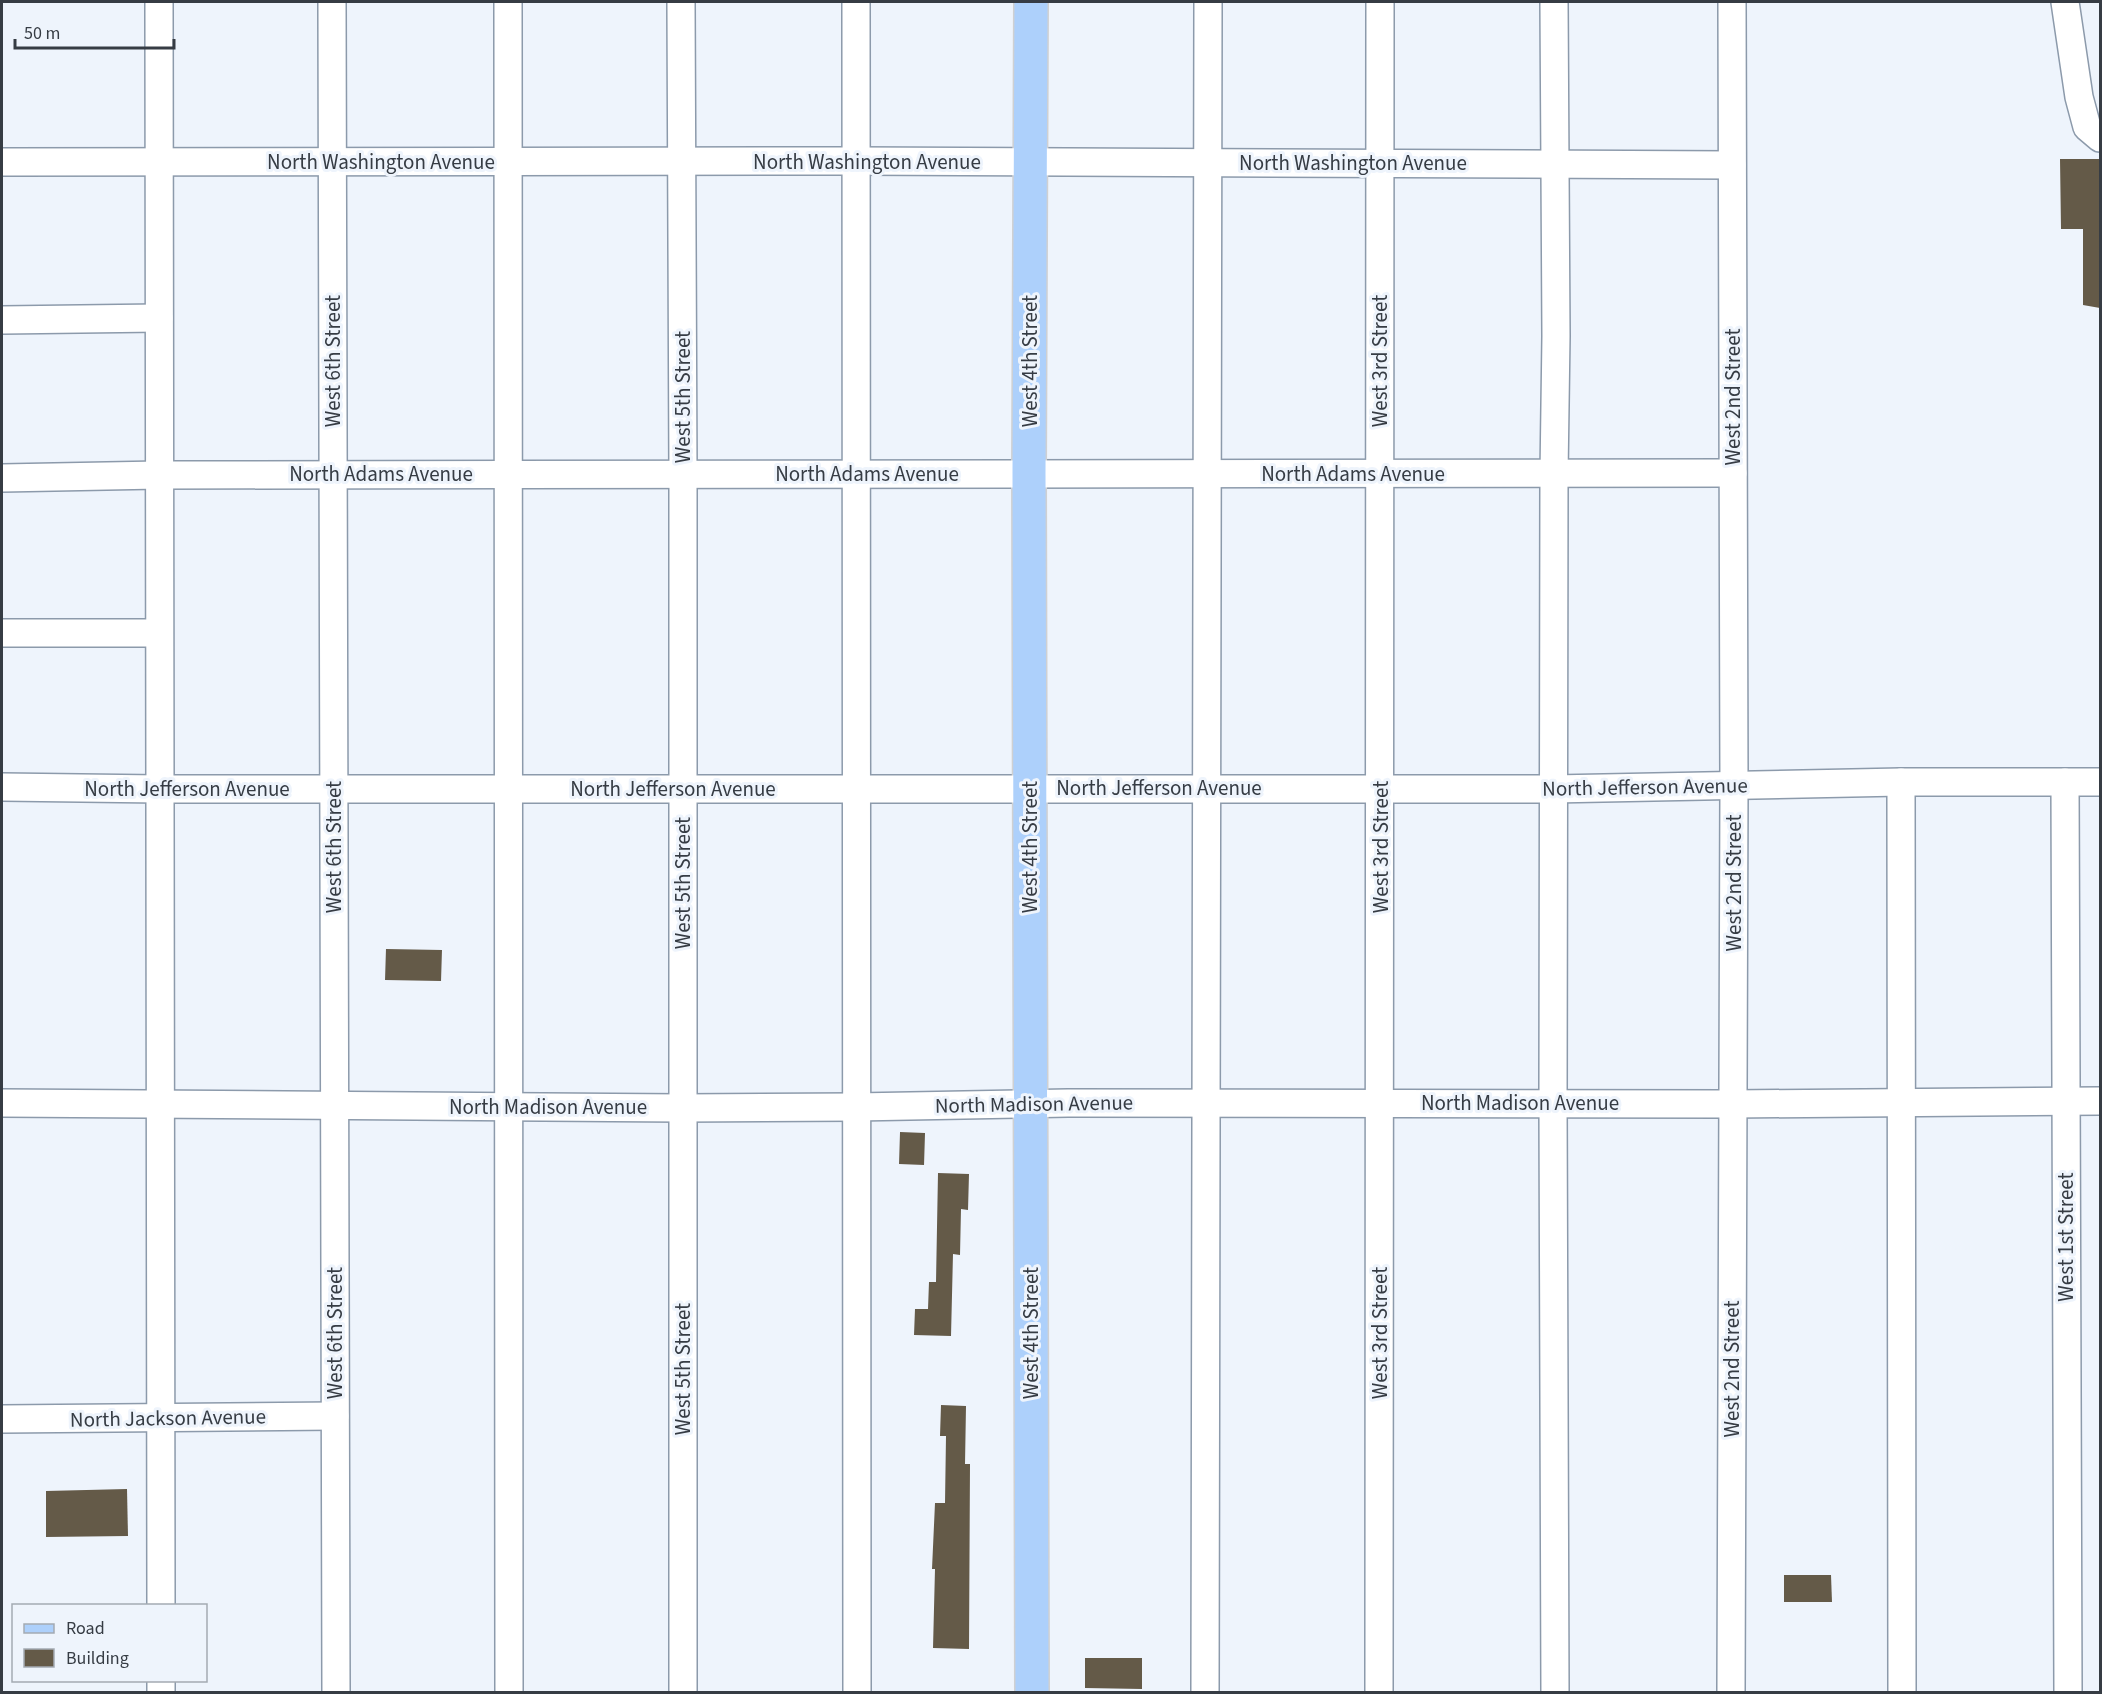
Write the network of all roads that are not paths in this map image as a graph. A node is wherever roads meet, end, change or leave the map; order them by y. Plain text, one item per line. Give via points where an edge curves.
1 (159, 2) edge
2 (332, 2) edge
3 (508, 2) edge
4 (681, 2) edge
5 (856, 2) edge
6 (1031, 2) edge
7 (1208, 2) edge
8 (1380, 2) edge
9 (1554, 2) edge
10 (1732, 2) edge
11 (2065, 2) edge
12 (2100, 138) edge
13 (682, 161) junction
14 (857, 161) junction
15 (2, 162) edge
16 (159, 162) junction
17 (332, 162) junction
18 (508, 162) junction
19 (1031, 162) junction
20 (1208, 163) junction
21 (1380, 163) junction
22 (1555, 164) junction
23 (1732, 165) junction
24 (159, 318) junction
25 (2, 320) edge
26 (1029, 473) junction
27 (1733, 473) junction
28 (333, 474) junction
29 (508, 474) junction
30 (683, 474) junction
31 (856, 474) junction
32 (1207, 474) junction
33 (1380, 474) junction
34 (1554, 474) junction
35 (159, 475) junction
36 (2, 478) edge
37 (2, 633) edge
38 (159, 633) junction
39 (1900, 782) junction
40 (2065, 782) junction
41 (2100, 782) edge
42 (1734, 786) junction
43 (2, 787) edge
44 (1030, 788) junction
45 (1206, 788) junction
46 (1381, 788) junction
47 (160, 789) junction
48 (334, 789) junction
49 (508, 789) junction
50 (683, 789) junction
51 (858, 789) junction
52 (1553, 789) junction
53 (2066, 1101) junction
54 (2100, 1101) edge
55 (1206, 1102) junction
56 (1901, 1102) junction
57 (2, 1103) edge
58 (1030, 1103) junction
59 (1380, 1103) junction
60 (160, 1104) junction
61 (1553, 1104) junction
62 (1733, 1104) junction
63 (335, 1105) junction
64 (508, 1106) junction
65 (856, 1107) junction
66 (682, 1108) junction
67 (335, 1416) junction
68 (160, 1418) junction
69 (2, 1419) edge
70 (161, 1604) edge
71 (336, 1692) edge
72 (509, 1692) edge
73 (683, 1692) edge
74 (857, 1692) edge
75 (1032, 1692) edge
76 (1204, 1692) edge
77 (1379, 1692) edge
78 (1555, 1692) edge
79 (1731, 1692) edge
80 (1902, 1692) edge
81 (2068, 1692) edge

1 - 16 street
2 - 17 street, West 6th Street
3 - 18 street
4 - 13 street, West 5th Street
5 - 14 street
6 - 19 main road, West 4th Street
7 - 20 street
8 - 21 street, West 3rd Street
9 - 22 street
10 - 23 street, West 2nd Street
11 - 12 street via 2079,97 2087,127
13 - 14 street, North Washington Avenue
13 - 18 street, North Washington Avenue
13 - 30 street, West 5th Street
14 - 19 street, North Washington Avenue
14 - 31 street
15 - 16 street, North Washington Avenue
16 - 17 street, North Washington Avenue
16 - 24 street
17 - 18 street, North Washington Avenue
17 - 28 street, West 6th Street
18 - 29 street
19 - 20 street, North Washington Avenue
19 - 26 main road, West 4th Street
20 - 21 street, North Washington Avenue
20 - 32 street
21 - 22 street, North Washington Avenue
21 - 33 street, West 3rd Street
22 - 23 street, North Washington Avenue
22 - 34 street
23 - 27 street, West 2nd Street
24 - 25 street
24 - 35 street
26 - 31 street, North Adams Avenue
26 - 32 street, North Adams Avenue
26 - 44 main road, West 4th Street
27 - 34 street, North Adams Avenue
27 - 42 street, West 2nd Street
28 - 29 street, North Adams Avenue
28 - 35 street, North Adams Avenue
28 - 48 street, West 6th Street
29 - 30 street, North Adams Avenue
29 - 49 street
30 - 31 street, North Adams Avenue
30 - 50 street, West 5th Street
31 - 51 street
32 - 33 street, North Adams Avenue
32 - 45 street
33 - 34 street, North Adams Avenue
33 - 46 street, West 3rd Street
34 - 52 street
35 - 36 street, North Adams Avenue
35 - 38 street
37 - 38 street
38 - 47 street
39 - 40 street, North Jefferson Avenue
39 - 42 street, North Jefferson Avenue
39 - 56 street
40 - 41 street, North Jefferson Avenue
40 - 53 street, West 1st Street
42 - 52 street, North Jefferson Avenue
42 - 62 street, West 2nd Street
43 - 47 street, North Jefferson Avenue
44 - 45 street, North Jefferson Avenue
44 - 51 street, North Jefferson Avenue
44 - 58 main road, West 4th Street
45 - 46 street, North Jefferson Avenue
45 - 55 street
46 - 52 street, North Jefferson Avenue
46 - 59 street, West 3rd Street
47 - 48 street, North Jefferson Avenue
47 - 60 street
48 - 49 street, North Jefferson Avenue
48 - 63 street, West 6th Street
49 - 50 street, North Jefferson Avenue
49 - 64 street
50 - 51 street, North Jefferson Avenue
50 - 66 street, West 5th Street
51 - 65 street
52 - 61 street
53 - 54 street, North Madison Avenue
53 - 56 street, North Madison Avenue
53 - 81 street, West 1st Street
55 - 58 street, North Madison Avenue
55 - 59 street, North Madison Avenue
55 - 76 street
56 - 62 street, North Madison Avenue
56 - 80 street
57 - 60 street, North Madison Avenue
58 - 65 street, North Madison Avenue
58 - 75 main road, West 4th Street
59 - 61 street, North Madison Avenue
59 - 77 street, West 3rd Street
60 - 63 street, North Madison Avenue
60 - 68 street
61 - 62 street, North Madison Avenue
61 - 78 street
62 - 79 street, West 2nd Street
63 - 64 street, North Madison Avenue
63 - 67 street, West 6th Street
64 - 66 street, North Madison Avenue
64 - 72 street
65 - 66 street, North Madison Avenue
65 - 74 street
66 - 73 street, West 5th Street
67 - 68 street, North Jackson Avenue
67 - 71 street, West 6th Street
68 - 69 street, North Jackson Avenue
68 - 70 street

